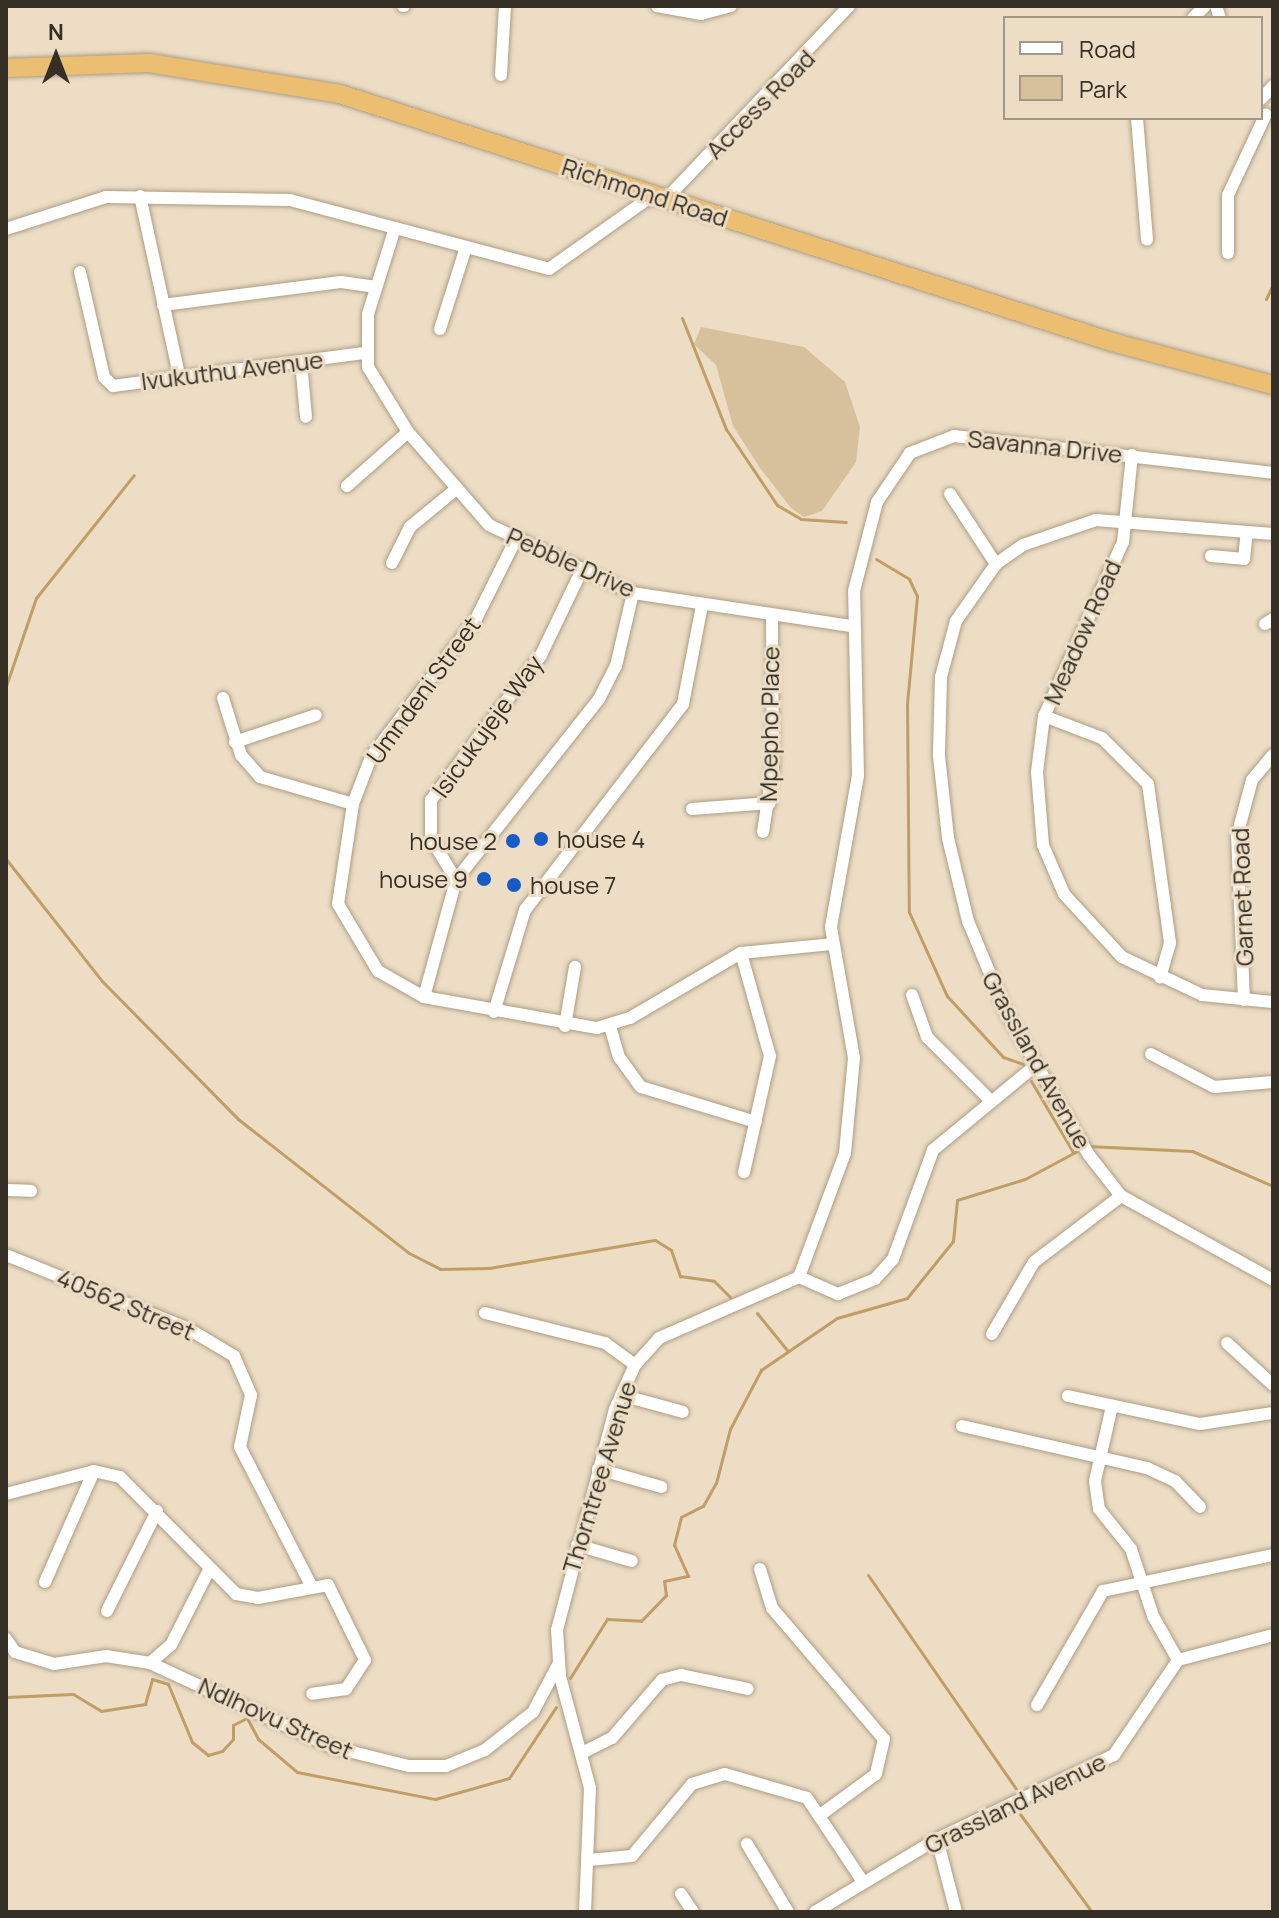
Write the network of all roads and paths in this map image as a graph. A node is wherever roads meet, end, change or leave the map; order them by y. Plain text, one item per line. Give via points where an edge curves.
1 (505, 6) edge
2 (657, 6) edge
3 (731, 6) edge
4 (849, 6) edge
5 (6, 68) edge
6 (501, 75) dead end
7 (1267, 114) edge
8 (1137, 120) edge
9 (140, 196) junction
10 (666, 199) junction
11 (395, 228) junction
12 (6, 229) edge
13 (1147, 240) dead end
14 (465, 250) junction
15 (1228, 253) dead end
16 (80, 272) dead end
17 (375, 287) junction
18 (163, 305) junction
19 (440, 329) dead end
20 (364, 353) junction
21 (301, 362) junction
22 (179, 375) junction
23 (1273, 385) edge
24 (306, 417) dead end
25 (408, 432) junction
26 (1132, 455) junction
27 (1273, 473) edge
28 (347, 486) dead end
29 (455, 490) junction
30 (950, 494) dead end
31 (1126, 519) junction
32 (1247, 532) junction
33 (1273, 534) edge
34 (515, 541) junction
35 (1211, 556) dead end
36 (392, 563) dead end
37 (996, 564) junction
38 (581, 572) junction
39 (633, 593) junction
40 (702, 605) junction
41 (772, 616) junction
42 (852, 626) junction
43 (223, 698) dead end
44 (316, 715) dead end
45 (1044, 716) junction
46 (235, 742) junction
47 (1273, 755) edge
48 (770, 803) junction
49 (353, 804) junction
50 (692, 809) dead end
51 (763, 832) dead end
52 (456, 880) junction
53 (832, 944) junction
54 (741, 953) junction
55 (575, 967) dead end
56 (1160, 978) junction
57 (912, 995) dead end
58 (424, 997) junction
59 (1244, 1000) junction
60 (1273, 1002) edge
61 (494, 1012) junction
62 (565, 1026) junction
63 (610, 1026) junction
64 (1151, 1054) dead end
65 (1036, 1065) junction
66 (1273, 1082) edge
67 (988, 1098) junction
68 (756, 1122) junction
69 (744, 1172) dead end
70 (6, 1190) edge
71 (31, 1191) dead end
72 (1121, 1196) junction
73 (6, 1255) edge
74 (799, 1277) junction
75 (1273, 1280) edge
76 (485, 1313) dead end
77 (992, 1334) dead end
78 (1227, 1343) dead end
79 (635, 1365) junction
80 (1273, 1385) edge
81 (621, 1395) junction
82 (1068, 1396) dead end
83 (1112, 1406) junction
84 (683, 1412) dead end
85 (1273, 1413) edge
86 (962, 1426) dead end
87 (1100, 1457) junction
88 (598, 1469) junction
89 (94, 1471) junction
90 (661, 1487) dead end
91 (6, 1494) edge
92 (1200, 1507) dead end
93 (157, 1511) junction
94 (577, 1545) junction
95 (1273, 1555) edge
96 (632, 1561) dead end
97 (760, 1569) dead end
98 (208, 1572) junction
99 (1143, 1579) junction
100 (45, 1582) dead end
101 (312, 1587) junction
102 (107, 1611) dead end
103 (1273, 1635) edge
104 (6, 1639) edge
105 (1178, 1660) junction
106 (150, 1663) junction
107 (559, 1663) junction
108 (748, 1689) dead end
109 (312, 1694) dead end
110 (1037, 1705) dead end
111 (582, 1753) junction
112 (823, 1813) junction
113 (937, 1839) junction
114 (747, 1844) dead end
115 (589, 1860) junction
116 (863, 1882) junction
117 (681, 1894) dead end
118 (585, 1912) edge
119 (693, 1912) edge
120 (788, 1912) edge
121 (815, 1912) edge
122 (956, 1912) edge

1 - 6 street
2 - 3 street via 701,14
4 - 10 street, Access Road
5 - 10 highway, Richmond Road via 149,63 272,78
7 - 15 street via 1228,195
8 - 13 street
9 - 11 street via 290,200
9 - 12 street via 78,202
9 - 18 street
10 - 14 street via 646,200 549,269
10 - 23 highway, Richmond Road
11 - 14 street
11 - 17 street
14 - 19 street
16 - 22 street, Ivukuthu Avenue via 104,377 113,386
17 - 18 street via 341,282
17 - 20 street
18 - 22 street
20 - 21 street, Ivukuthu Avenue
20 - 25 street, Pebble Drive via 381,396
21 - 22 street, Ivukuthu Avenue
21 - 24 street
25 - 28 street
25 - 29 street, Pebble Drive
26 - 27 street, Savanna Drive
26 - 31 street, Meadow Road
26 - 42 street, Savanna Drive via 954,436 910,453 877,502
29 - 34 street, Pebble Drive
29 - 36 street via 410,527
30 - 37 street
31 - 32 street, Grassland Avenue
31 - 37 street, Grassland Avenue via 1049,532
31 - 45 street, Meadow Road via 1123,542
32 - 33 street, Grassland Avenue
32 - 35 street via 1244,559
34 - 38 street, Pebble Drive
34 - 49 street, Umndeni Street via 476,619 371,757
37 - 65 street, Grassland Avenue via 973,592 944,653 942,801 968,921
38 - 39 street, Pebble Drive
38 - 52 street, Isicukujeje Way via 541,655 431,800 431,838
39 - 40 street, Pebble Drive
39 - 52 street via 616,666 599,699
40 - 41 street, Pebble Drive
40 - 61 street via 683,704 525,910
41 - 42 street, Pebble Drive
41 - 48 street, Mpepho Place
42 - 53 street via 858,776
43 - 46 street
44 - 46 street
45 - 56 street, Meadow Road via 1037,795 1054,878 1112,949
45 - 56 street via 1102,738 1148,784 1170,943
46 - 49 street via 268,782
47 - 59 street, Garnet Road via 1252,780 1237,836
48 - 50 street
48 - 51 street, Mpepho Place
49 - 58 street, Umndeni Street via 337,887 343,921 378,971
52 - 58 street
53 - 54 street, Umndeni Street
53 - 74 street via 853,1043 852,1104 830,1203
54 - 63 street, Umndeni Street
54 - 68 street via 769,1045
55 - 62 street
56 - 59 street, Meadow Road via 1202,995
57 - 67 street via 927,1037
58 - 61 street, Umndeni Street
59 - 60 street, Meadow Road
61 - 62 street, Umndeni Street
62 - 63 street, Umndeni Street
63 - 68 street via 619,1057 641,1087
64 - 66 street via 1214,1087
65 - 67 street
65 - 72 street, Grassland Avenue via 1089,1155
67 - 74 street via 925,1163 904,1234 884,1271 845,1293
68 - 69 street
70 - 71 street
72 - 75 street, Grassland Avenue
72 - 77 street via 1034,1262
73 - 101 street, 40562 Street via 187,1328 240,1364 251,1395 240,1447
74 - 79 street, Thorntree Avenue via 682,1323
76 - 79 street via 605,1343
78 - 80 street
79 - 81 street, Thorntree Avenue
81 - 84 street
81 - 88 street, Thorntree Avenue
82 - 83 street
83 - 85 street via 1209,1425
83 - 87 street
86 - 87 street
87 - 92 street via 1166,1475
87 - 99 street via 1099,1509 1131,1549
88 - 90 street
88 - 94 street, Thorntree Avenue
89 - 91 street
89 - 93 street via 130,1481
89 - 100 street
93 - 98 street
93 - 102 street
94 - 96 street
94 - 107 street, Thorntree Avenue via 558,1619
95 - 99 street
97 - 112 street via 772,1608 884,1739 876,1774
98 - 101 street via 236,1594 258,1598
98 - 106 street via 171,1645
99 - 105 street
99 - 110 street via 1098,1595
101 - 109 street via 332,1589 365,1660 346,1689
103 - 105 street
104 - 106 street, Ndlhovu Street via 15,1652 54,1664 106,1656
105 - 113 street, Grassland Avenue via 1114,1755
106 - 107 street, Ndlhovu Street via 332,1747 409,1766 446,1766 485,1750 533,1712
107 - 111 street, Thorntree Avenue
108 - 111 street via 681,1675 662,1680 612,1738
111 - 115 street, Thorntree Avenue via 590,1788
112 - 115 street via 781,1786 712,1775 692,1784 637,1853
112 - 116 street
113 - 116 street, Grassland Avenue
113 - 122 street
114 - 120 street
115 - 118 street, Thorntree Avenue
116 - 121 street, Grassland Avenue
117 - 119 street

